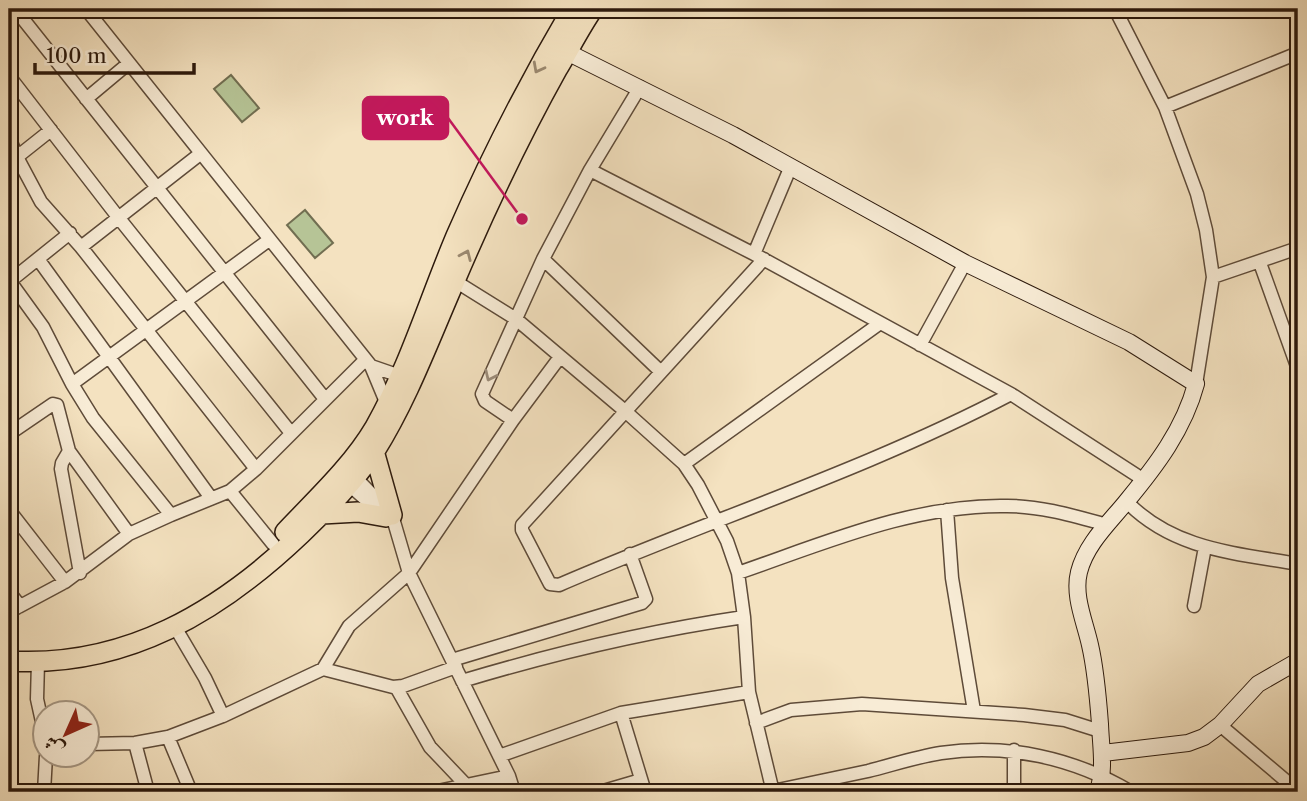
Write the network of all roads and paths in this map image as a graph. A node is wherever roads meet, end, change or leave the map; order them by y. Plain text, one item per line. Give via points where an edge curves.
1 (15, 9) edge
2 (86, 9) edge
3 (572, 9) edge
4 (593, 9) edge
5 (1115, 9) edge
6 (559, 48) junction
7 (1298, 52) edge
8 (129, 63) junction
9 (9, 76) edge
10 (640, 87) junction
11 (86, 99) junction
12 (1165, 107) junction
13 (51, 130) junction
14 (9, 137) edge
15 (200, 154) junction
16 (17, 157) junction
17 (791, 166) junction
18 (590, 170) junction
19 (156, 187) junction
20 (118, 216) junction
21 (70, 233) junction
22 (269, 240) junction
23 (82, 247) junction
24 (1298, 248) edge
25 (759, 256) junction
26 (38, 258) junction
27 (543, 259) junction
28 (965, 262) junction
29 (1260, 263) junction
30 (224, 273) junction
31 (1213, 277) junction
32 (9, 281) edge
33 (454, 281) junction
34 (186, 300) junction
35 (516, 319) junction
36 (879, 324) junction
37 (148, 330) junction
38 (920, 345) junction
39 (560, 357) junction
40 (108, 358) junction
41 (368, 363) junction
42 (1298, 369) edge
43 (661, 372) junction
44 (400, 376) junction
45 (72, 384) junction
46 (1196, 384) junction
47 (1010, 394) junction
48 (325, 399) junction
49 (386, 402) junction
50 (625, 411) junction
51 (513, 421) junction
52 (291, 433) junction
53 (9, 434) edge
54 (69, 451) junction
55 (374, 451) junction
56 (684, 464) junction
57 (256, 469) junction
58 (347, 476) junction
59 (1144, 480) junction
60 (230, 491) junction
61 (211, 498) junction
62 (1127, 502) junction
63 (9, 510) edge
64 (947, 510) junction
65 (322, 514) junction
66 (171, 515) junction
67 (390, 518) junction
68 (718, 522) junction
69 (1107, 525) junction
70 (129, 534) junction
71 (273, 544) junction
72 (1205, 547) junction
73 (630, 554) junction
74 (1298, 564) edge
75 (80, 573) junction
76 (409, 573) junction
77 (738, 573) junction
78 (65, 582) junction
79 (9, 592) edge
80 (1194, 606) dead end
81 (14, 609) edge
82 (744, 617) junction
83 (175, 628) junction
84 (9, 650) edge
85 (9, 661) edge
86 (1298, 661) edge
87 (37, 662) junction
88 (454, 663) junction
89 (323, 668) junction
90 (462, 681) junction
91 (396, 687) junction
92 (749, 692) junction
93 (37, 700) edge
94 (974, 712) junction
95 (621, 713) junction
96 (223, 716) junction
97 (756, 723) junction
98 (1220, 725) junction
99 (1100, 732) junction
100 (167, 737) junction
101 (135, 743) junction
102 (102, 744) edge
103 (1014, 750) junction
104 (1103, 753) junction
105 (499, 756) junction
106 (45, 770) edge
107 (1103, 775) junction
108 (509, 776) junction
109 (467, 786) junction
110 (643, 786) edge
111 (773, 791) edge
112 (1298, 791) edge
113 (44, 792) edge
114 (148, 792) edge
115 (191, 792) edge
116 (433, 792) edge
117 (514, 792) edge
118 (600, 792) edge
119 (1014, 792) edge
120 (1098, 792) edge
121 (1131, 792) edge

1 - 11 street
2 - 8 street
3 - 6 main road
4 - 6 main road
5 - 12 street
6 - 10 street
33 -> 6 main road
6 -> 44 main road via 519,104 457,235
7 - 12 street
8 - 11 street
8 - 15 street
9 - 13 street
10 - 17 street
10 - 18 street
11 - 19 street
12 - 31 street via 1197,194
13 - 16 street
13 - 20 street
14 - 16 street
15 - 19 street
15 - 22 street
16 - 21 street via 41,202
17 - 25 street
17 - 28 street
18 - 25 street
18 - 27 street
19 - 20 street
19 - 30 street
20 - 23 street
20 - 34 street
21 - 23 street
21 - 26 street
22 - 30 street
22 - 41 street
23 - 37 street
24 - 29 street
25 - 36 street
25 - 43 street
26 - 32 street
26 - 40 street
27 - 35 street
27 - 43 street
28 - 38 street
28 - 46 street via 1129,342
29 - 31 street
29 - 42 street
30 - 34 street
30 - 48 street
31 - 46 street
32 - 45 street via 48,335
33 - 35 street
33 - 55 main road via 404,400
34 - 37 street
34 - 52 street
35 - 39 street
35 -> 51 street via 481,396
36 - 38 street
36 - 56 street
37 - 40 street
37 - 57 street
38 - 47 street
39 - 50 street
39 - 51 street
40 - 45 street
40 - 61 street
41 - 44 street
41 - 48 street
41 - 49 street
43 - 50 street
44 - 49 main road
45 - 66 street via 93,418
46 - 59 street via 1184,419
47 - 59 street
47 - 68 street via 933,433
48 - 52 street
49 - 58 main road
50 - 56 street
50 - 73 street via 521,528 553,585
51 - 76 street
52 - 57 street
53 - 54 street via 55,404
54 - 70 street
54 - 75 street via 61,469
55 - 58 main road
55 - 67 main road
56 - 68 street
57 - 60 street
58 - 65 main road
58 - 67 street
58 - 71 main road
59 - 62 street
60 - 61 street
60 - 71 street
61 - 66 street
62 - 69 street
62 - 72 street via 1173,536
63 - 78 street
64 - 69 street via 1007,506
64 - 77 street via 852,533
64 - 94 street via 952,578
65 - 67 main road via 358,512
65 - 83 main road via 272,562 224,599
66 - 70 street
67 - 76 street
68 - 73 street
68 - 77 street
69 - 99 street via 1086,554 1078,584 1096,673
70 - 75 street
71 - 84 main road via 224,584 152,625 100,640
72 - 74 street
72 - 80 street
73 - 88 street via 646,599 642,603
75 - 78 street
76 - 88 street
76 - 89 street via 349,626
77 - 82 street
78 - 81 street
79 - 81 street
82 - 90 street via 649,633
82 - 92 street
83 - 87 main road via 130,645
83 - 96 street
85 - 87 main road
86 - 98 street via 1258,684
87 - 93 street
88 - 90 street
88 - 91 street
89 - 91 street
89 - 96 street
90 - 105 street
91 - 109 street via 430,747
92 - 95 street
92 - 97 street
94 - 97 street via 843,704 791,710
94 - 99 street via 1066,720
95 - 105 street
95 - 110 street
96 - 100 street
97 - 111 street
98 - 104 street via 1188,743
98 - 112 street
99 - 104 street
100 - 101 street
100 - 115 street
101 - 102 street
101 - 114 street
103 - 107 street
103 - 111 street via 943,752
103 - 119 street
104 - 107 street
105 - 108 street
106 - 113 street
107 - 120 street
107 - 121 street
108 - 109 street
108 - 117 street
109 - 116 street
110 - 118 street

